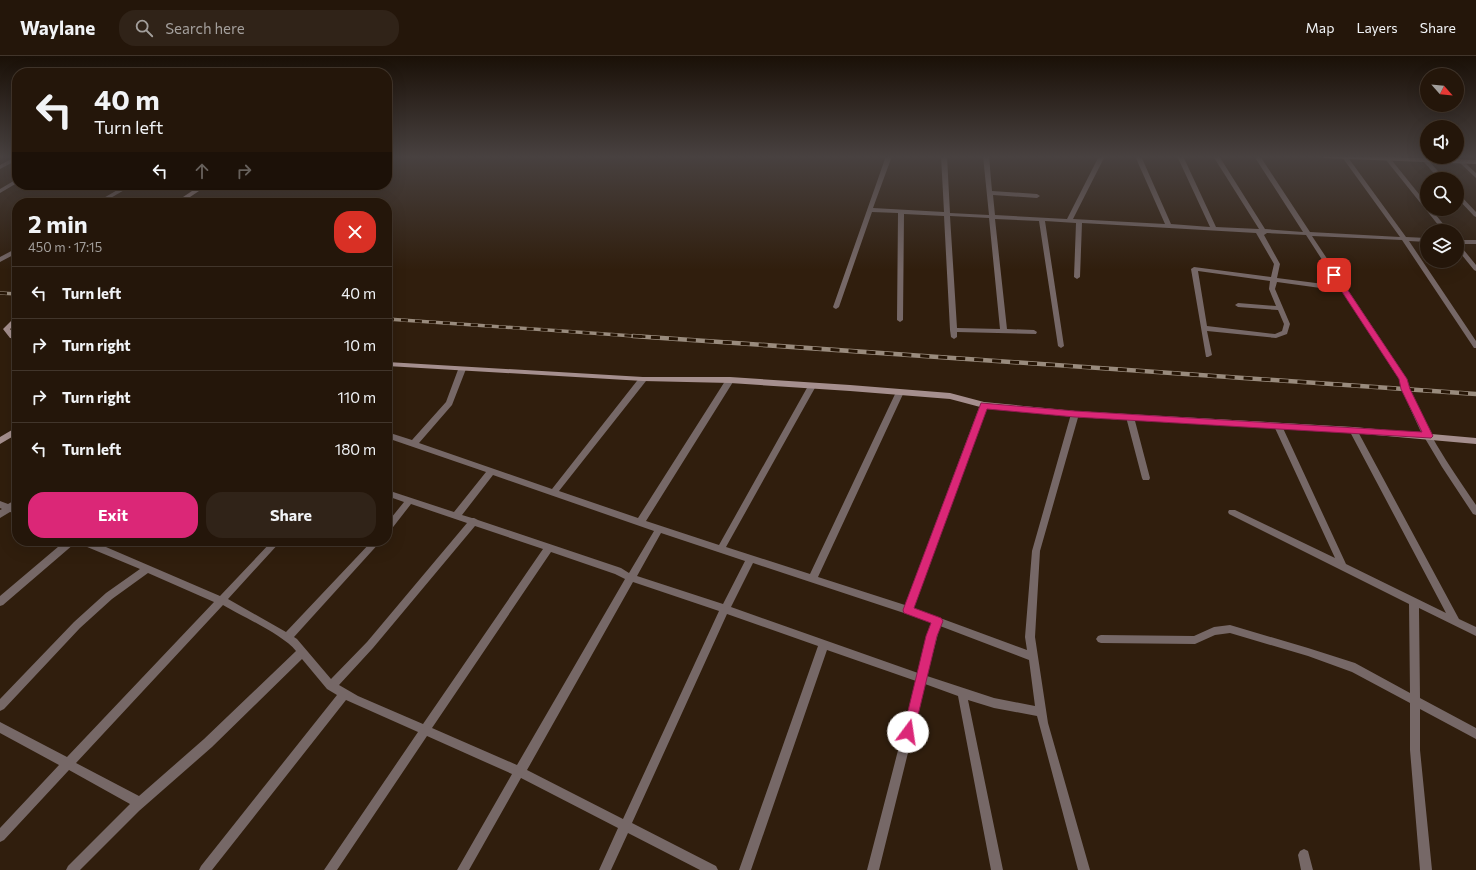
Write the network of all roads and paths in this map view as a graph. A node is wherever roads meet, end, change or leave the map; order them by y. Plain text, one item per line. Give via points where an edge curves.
1 (875, 194) edge
2 (946, 194) edge
3 (991, 194) joint
4 (1083, 194) edge
5 (1155, 194) edge
6 (1197, 194) edge
7 (1239, 194) edge
8 (1282, 194) edge
9 (1372, 194) edge
10 (1037, 196) dead end
11 (1464, 202) edge
12 (869, 210) junction
13 (901, 212) junction
14 (947, 215) junction
15 (1476, 215) edge
16 (1434, 216) edge
17 (993, 217) junction
18 (1042, 220) junction
19 (1069, 221) junction
20 (1079, 222) junction
21 (1441, 224) edge
22 (1169, 227) junction
23 (1214, 230) junction
24 (1262, 232) junction
25 (1309, 235) junction
26 (1405, 240) junction
27 (1420, 240) edge
28 (1464, 242) edge
29 (1476, 242) edge
30 (12, 253) edge
31 (1464, 254) edge
32 (0, 260) edge
33 (1476, 269) edge
34 (1077, 277) dead end
35 (1275, 281) junction
36 (1343, 288) junction
37 (1238, 305) dead end
38 (836, 307) dead end
39 (1280, 308) junction
40 (900, 320) dead end
41 (12, 324) edge
42 (1204, 328) junction
43 (1004, 330) junction
44 (1034, 332) dead end
45 (12, 336) edge
46 (1061, 346) dead end
47 (1476, 346) edge
48 (1208, 355) dead end
49 (392, 364) edge
50 (462, 369) junction
51 (643, 379) junction
52 (730, 380) junction
53 (812, 386) junction
54 (900, 392) junction
55 (984, 405) junction
56 (1075, 414) junction
57 (1130, 417) junction
58 (1278, 426) junction
59 (1352, 430) junction
60 (12, 433) edge
61 (1428, 436) junction
62 (392, 437) edge
63 (1476, 440) edge
64 (0, 441) edge
65 (413, 444) junction
66 (491, 471) junction
67 (1146, 478) dead end
68 (553, 493) junction
69 (392, 495) edge
70 (410, 500) junction
71 (0, 504) edge
72 (12, 510) edge
73 (12, 510) edge
74 (1232, 512) dead end
75 (1476, 512) edge
76 (0, 515) edge
77 (457, 515) junction
78 (474, 521) junction
79 (392, 522) edge
80 (640, 523) junction
81 (660, 529) junction
82 (65, 546) edge
83 (95, 546) edge
84 (272, 546) edge
85 (372, 546) edge
86 (548, 547) junction
87 (722, 549) junction
88 (751, 558) junction
89 (1343, 566) junction
90 (148, 569) junction
91 (631, 578) junction
92 (813, 578) junction
93 (222, 601) junction
94 (1414, 601) junction
95 (0, 602) edge
96 (725, 609) junction
97 (908, 610) junction
98 (937, 621) junction
99 (1456, 622) junction
100 (1476, 632) edge
101 (287, 638) junction
102 (1101, 639) dead end
103 (824, 644) junction
104 (302, 652) junction
105 (1033, 658) junction
106 (922, 679) junction
107 (331, 686) junction
108 (962, 693) junction
109 (344, 694) junction
110 (1415, 700) junction
111 (0, 706) edge
112 (1042, 712) junction
113 (0, 727) edge
114 (425, 730) junction
115 (1476, 734) edge
116 (68, 764) junction
117 (520, 772) junction
118 (140, 803) junction
119 (626, 826) junction
120 (0, 836) edge
121 (1304, 855) dead end
122 (72, 870) edge
123 (205, 870) edge
124 (330, 870) edge
125 (463, 870) edge
126 (606, 870) edge
127 (712, 870) edge
128 (745, 870) edge
129 (873, 870) edge
130 (997, 870) edge
131 (1084, 870) edge
132 (1307, 870) edge
133 (1426, 870) edge

1 - 12 street
2 - 14 street
3 - 10 street
3 - 17 street
4 - 19 street
5 - 22 street
6 - 23 street
7 - 24 street
8 - 25 street
9 - 26 street
11 - 15 street
12 - 13 street
12 - 38 street
13 - 14 street
13 - 40 street
14 - 17 street
14 - 43 street via 954,334
16 - 21 street
17 - 18 street
17 - 43 street
18 - 19 street
18 - 46 street
19 - 20 street
20 - 22 street
20 - 34 street
22 - 23 street
23 - 24 street
24 - 25 street
24 - 35 street via 1277,264
25 - 26 street
25 - 36 street
26 - 27 street
26 - 47 street
28 - 29 street
30 - 32 street
31 - 33 street
35 - 36 street
35 - 39 street via 1272,288
35 - 42 street via 1194,269
36 - 61 street via 1403,379
37 - 39 street
39 - 42 street via 1287,324 1285,332 1276,336
41 - 45 street via 6,329
42 - 48 street
43 - 44 street
49 - 50 street
50 - 51 street
50 - 65 street via 448,403
51 - 52 street
51 - 68 street
52 - 53 street
52 - 80 street
53 - 54 street
53 - 87 street
54 - 55 street via 950,396
54 - 92 street
55 - 56 street
55 - 97 street
56 - 57 street
56 - 105 street via 1036,551 1030,637
57 - 58 street
57 - 67 street
58 - 59 street
58 - 89 street
59 - 61 street
59 - 99 street
60 - 64 street
61 - 63 street
61 - 75 street
62 - 65 street
65 - 66 street
66 - 68 street
66 - 77 street
68 - 80 street
69 - 70 street
70 - 77 street
70 - 79 street
71 - 72 street
73 - 76 street
74 - 89 street
77 - 78 street
78 - 86 street
78 - 107 street via 370,646
80 - 81 street
81 - 87 street
81 - 91 street
82 - 95 street
83 - 90 street
84 - 93 street
85 - 101 street
86 - 91 street via 618,571
86 - 114 street
87 - 88 street
88 - 92 street
88 - 96 street
89 - 94 street
90 - 93 street
90 - 111 street via 98,605
91 - 96 street
91 - 117 street
92 - 97 street
93 - 101 street
93 - 116 street
94 - 99 street
94 - 110 street
96 - 103 street
96 - 119 street
97 - 98 street
98 - 105 street
98 - 106 street
99 - 100 street
101 - 104 street
102 - 110 street via 1195,640 1214,631 1230,629 1355,668
103 - 106 street
103 - 128 street
104 - 107 street
104 - 118 street via 208,743
105 - 112 street
106 - 108 street
106 - 129 street
107 - 109 street
108 - 112 street via 994,703
108 - 130 street
109 - 114 street
109 - 123 street
110 - 115 street
110 - 133 street via 1415,750
112 - 131 street
113 - 116 street
114 - 117 street
114 - 124 street
116 - 118 street
116 - 120 street
117 - 119 street
117 - 125 street
118 - 122 street
119 - 126 street
119 - 127 street
121 - 132 street

